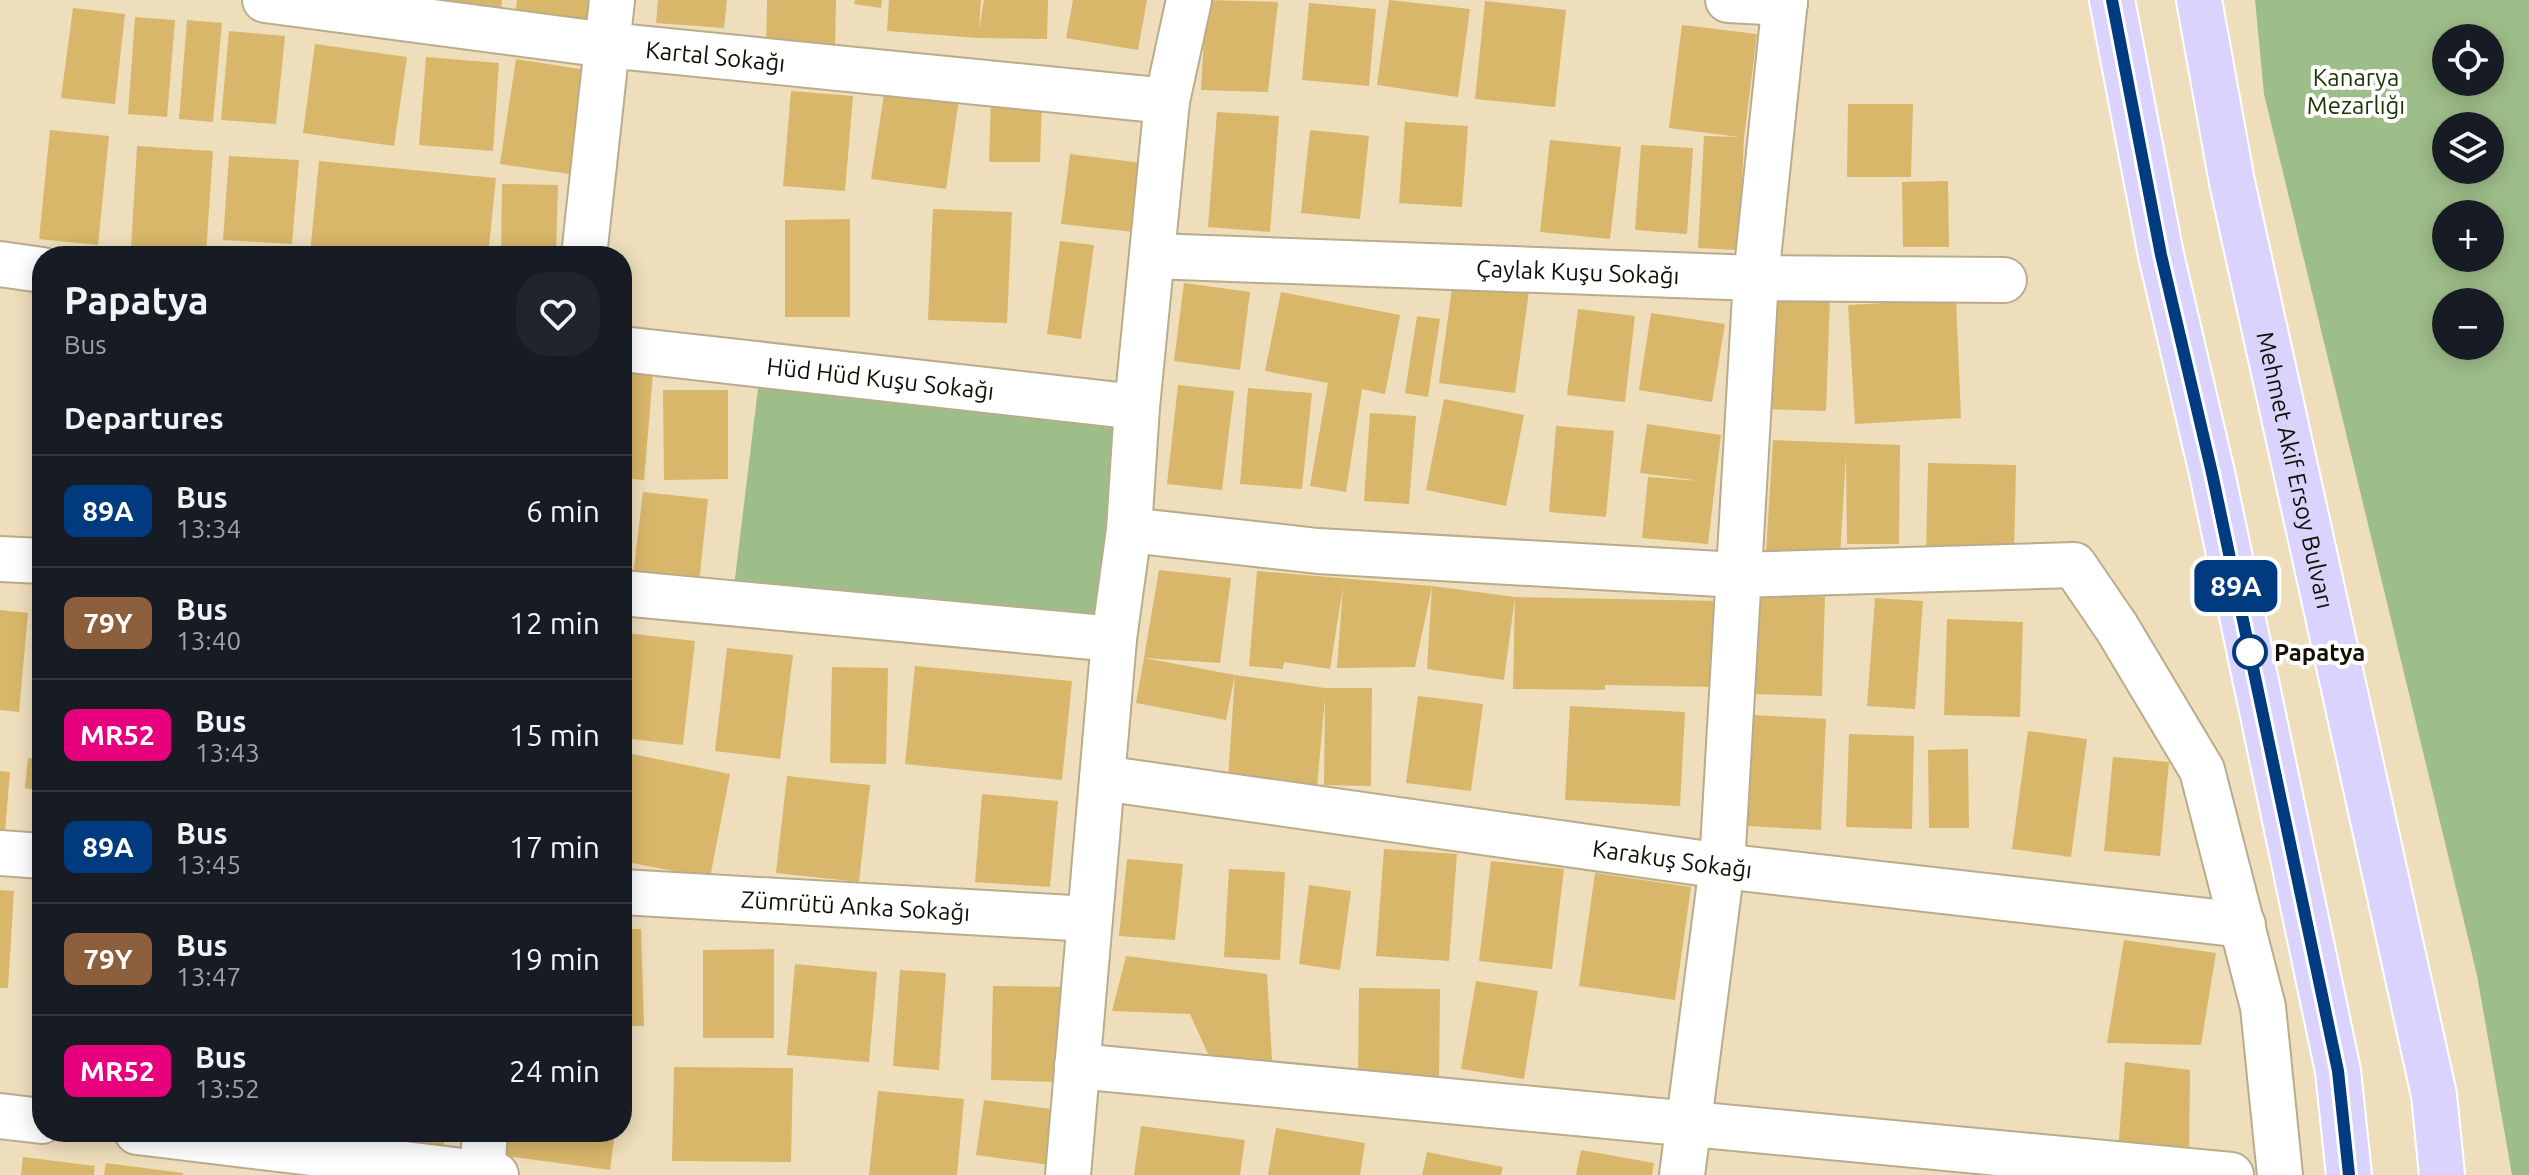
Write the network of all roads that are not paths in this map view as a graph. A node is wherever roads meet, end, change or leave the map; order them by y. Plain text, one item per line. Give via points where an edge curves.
1 (265, 0) edge
2 (612, 0) edge
3 (1189, 0) edge
4 (1728, 0) edge
5 (2112, 0) edge
6 (2199, 0) edge
7 (1785, 2) edge
8 (607, 45) junction
9 (1167, 101) junction
10 (585, 246) edge
11 (1152, 256) junction
12 (0, 264) edge
13 (32, 269) edge
14 (1756, 278) junction
15 (2004, 280) dead end
16 (632, 350) edge
17 (1137, 407) junction
18 (1129, 530) junction
19 (0, 559) edge
20 (32, 561) edge
21 (1737, 575) junction
22 (632, 594) edge
23 (1114, 639) junction
24 (1102, 778) junction
25 (0, 853) edge
26 (32, 855) edge
27 (1722, 866) junction
28 (632, 893) edge
29 (1090, 919) junction
30 (2243, 925) junction
31 (1077, 1066) junction
32 (0, 1116) edge
33 (32, 1120) edge
34 (1689, 1124) junction
35 (246, 1142) edge
36 (487, 1164) edge
37 (1068, 1175) edge
38 (1682, 1175) edge
39 (2231, 1175) edge
40 (2280, 1175) edge
41 (2349, 1175) edge
42 (2442, 1175) edge

1 - 8 street, Kartal Sokağı
2 - 8 street
3 - 9 street
4 - 7 street
5 - 41 main road via 2161,255 2338,1071
6 - 42 main road, Mehmet Akif Ersoy Bulvarı via 2232,182 2434,1095
7 - 14 street
8 - 9 street, Kartal Sokağı
8 - 10 street
9 - 11 street
11 - 14 street, Çaylak Kuşu Sokağı
11 - 17 street
12 - 13 street
14 - 15 street, Çaylak Kuşu Sokağı
14 - 21 street
16 - 17 street, Hüd Hüd Kuşu Sokağı
17 - 18 street
18 - 21 street via 1318,551
18 - 23 street
19 - 20 street
21 - 27 street
21 - 30 street via 2074,565 2202,770
22 - 23 street
23 - 24 street
24 - 27 street, Karakuş Sokağı
24 - 29 street
25 - 26 street
27 - 30 street, Karakuş Sokağı
27 - 34 street
28 - 29 street, Zümrütü Anka Sokağı
29 - 31 street
30 - 40 street via 2263,1007
31 - 34 street
31 - 37 street
32 - 33 street
34 - 38 street
34 - 39 street
35 - 36 street

